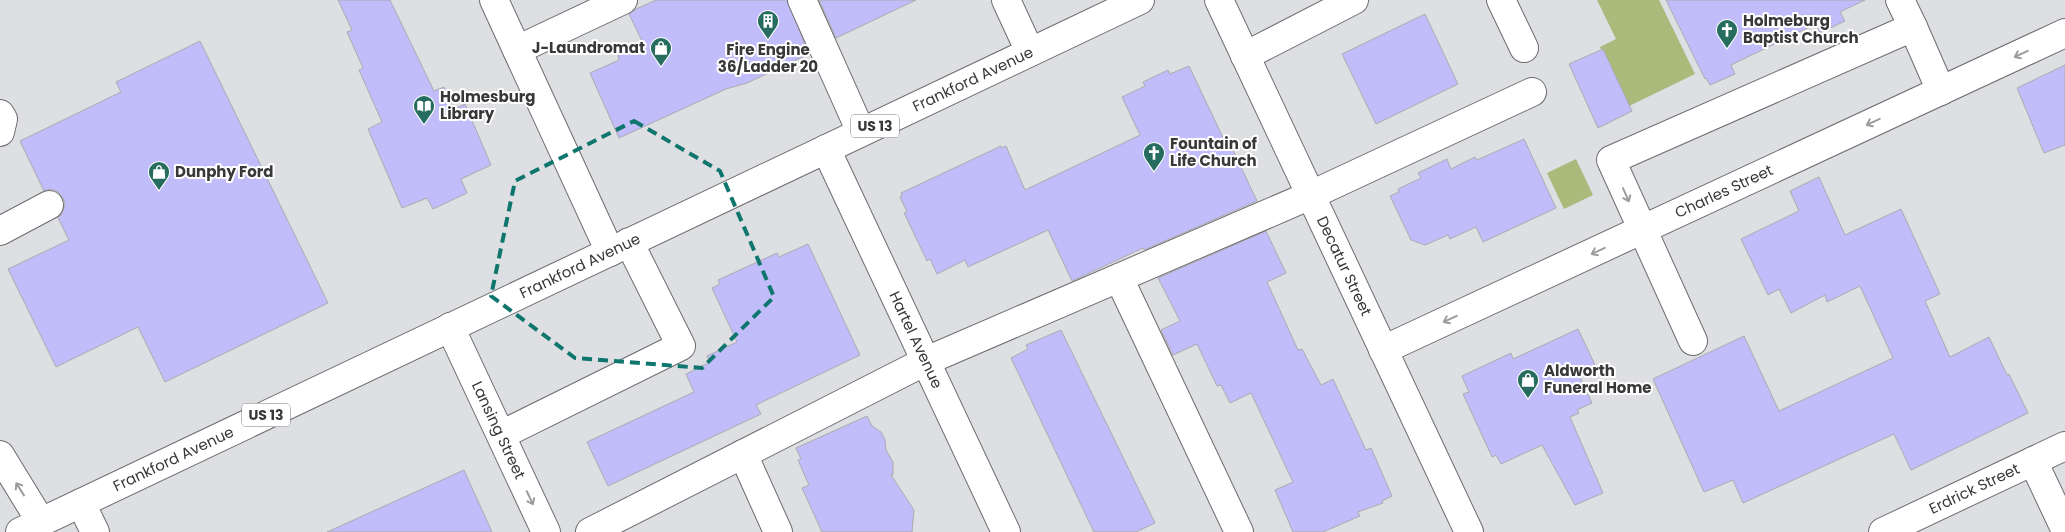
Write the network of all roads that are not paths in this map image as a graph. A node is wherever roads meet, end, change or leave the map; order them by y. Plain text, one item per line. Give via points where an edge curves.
1 (494, 0) edge
2 (623, 0) edge
3 (802, 0) edge
4 (1006, 0) edge
5 (1140, 0) edge
6 (1219, 0) edge
7 (1354, 0) edge
8 (1501, 0) edge
9 (1900, 0) edge
10 (1912, 27) junction
11 (2065, 33) edge
12 (1524, 48) dead end
13 (517, 50) junction
14 (1030, 52) junction
15 (1245, 56) junction
16 (1941, 91) junction
17 (1532, 92) dead end
18 (0, 114) edge
19 (0, 132) edge
20 (861, 132) junction
21 (826, 149) junction
22 (1311, 195) junction
23 (49, 205) dead end
24 (1642, 230) junction
25 (0, 231) edge
26 (620, 247) junction
27 (1119, 278) junction
28 (450, 327) junction
29 (1693, 341) dead end
30 (1383, 350) junction
31 (926, 361) junction
32 (501, 435) junction
33 (2065, 446) edge
34 (743, 454) junction
35 (0, 455) edge
36 (2033, 461) junction
37 (81, 503) junction
38 (30, 527) edge
39 (1896, 529) edge
40 (2065, 529) edge
41 (95, 532) edge
42 (546, 532) edge
43 (590, 532) edge
44 (778, 532) edge
45 (1006, 532) edge
46 (1239, 532) edge
47 (1469, 532) edge

1 - 13 street
2 - 13 street
3 - 20 street
4 - 14 street
5 - 14 street, Frankford Avenue / US 13
6 - 15 street, Decatur Street
7 - 15 street
8 - 12 street
9 - 10 street
10 - 16 street
10 -> 24 street via 1611,160
11 -> 16 street, Charles Street
13 - 26 street
14 - 20 street, Frankford Avenue / US 13
15 - 22 street, Decatur Street
16 -> 24 street, Charles Street
17 - 22 street
18 - 19 street via 3,119
20 - 21 street, Frankford Avenue / US 13
21 - 26 street, Frankford Avenue / US 13
21 - 31 street, Hartel Avenue
22 - 27 street
22 - 30 street, Decatur Street
23 - 25 street
24 - 29 street
24 -> 30 street, Charles Street
26 - 28 street, Frankford Avenue / US 13
26 - 32 street via 681,346
27 - 31 street
27 - 46 street
28 - 32 street, Lansing Street
28 - 37 street, Frankford Avenue / US 13
30 - 47 street, Decatur Street
31 - 34 street
31 - 45 street, Hartel Avenue
32 -> 42 street, Lansing Street
33 - 36 street, Erdrick Street
34 - 43 street
34 - 44 street
38 -> 35 street
36 - 39 street, Erdrick Street
36 - 40 street
37 - 38 street, Frankford Avenue / US 13
37 - 41 street

